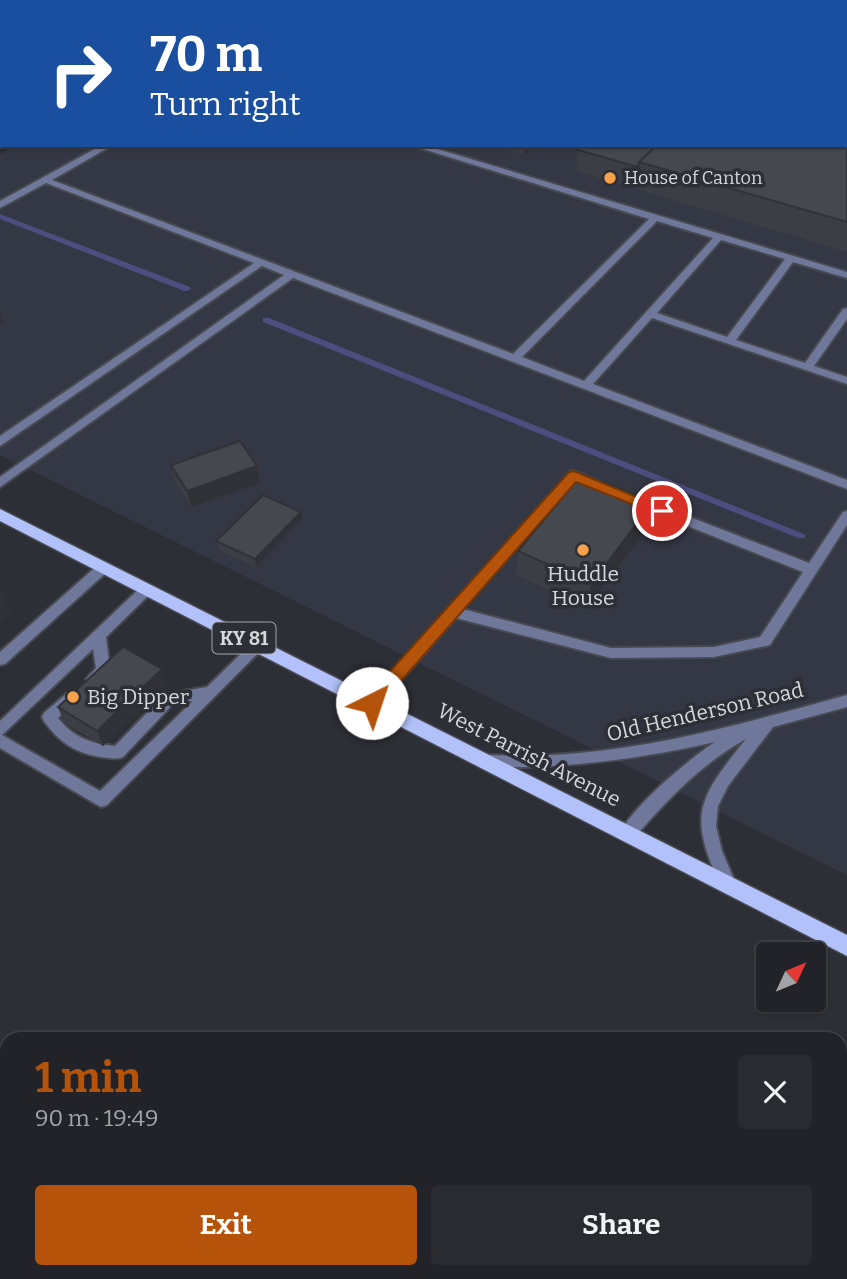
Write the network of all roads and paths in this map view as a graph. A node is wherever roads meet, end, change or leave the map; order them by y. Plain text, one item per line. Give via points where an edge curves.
1 (105, 147) edge
2 (421, 147) edge
3 (45, 180) junction
4 (0, 205) edge
5 (655, 218) junction
6 (719, 237) junction
7 (791, 258) junction
8 (260, 263) junction
9 (290, 275) junction
10 (847, 275) edge
11 (847, 311) edge
12 (650, 314) junction
13 (729, 341) junction
14 (514, 359) junction
15 (807, 368) junction
16 (847, 381) edge
17 (585, 386) junction
18 (0, 442) edge
19 (0, 483) edge
20 (847, 485) edge
21 (0, 514) edge
22 (847, 515) edge
23 (104, 567) junction
24 (812, 570) junction
25 (148, 589) junction
26 (453, 612) junction
27 (99, 637) junction
28 (259, 645) junction
29 (0, 660) edge
30 (207, 693) junction
31 (847, 701) edge
32 (372, 703) junction
33 (768, 722) junction
34 (0, 730) edge
35 (0, 741) edge
36 (487, 761) junction
37 (628, 833) junction
38 (728, 884) junction
39 (847, 946) edge

1 - 3 street
2 - 5 street
3 - 4 street
3 - 8 street
5 - 6 street
5 - 14 street
6 - 7 street
6 - 12 street
7 - 10 street
7 - 13 street
8 - 9 street
8 - 18 street
9 - 14 street
9 - 19 street
11 - 15 street
12 - 13 street
12 - 17 street
13 - 15 street
14 - 17 street
15 - 16 street
17 - 20 street
21 - 23 main road, West Parrish Avenue / KY 81
22 - 24 street
23 - 25 main road, West Parrish Avenue / KY 81
23 - 29 street
24 - 26 street via 765,641 714,652 611,653
24 - 26 street via 574,475
25 - 27 street
25 - 28 main road, West Parrish Avenue / KY 81
26 - 32 street
27 - 30 street via 103,670 49,717 78,748 118,753 170,698
27 - 34 street
28 - 30 street
28 - 32 main road, West Parrish Avenue / KY 81
30 - 35 street via 101,800
31 - 33 street, Old Henderson Road
32 - 36 main road, West Parrish Avenue / KY 81
33 - 36 street, Old Henderson Road via 591,759 520,764
33 - 37 street via 716,747 659,797
33 - 38 street via 717,791 708,814 713,852
36 - 37 main road, West Parrish Avenue / KY 81
37 - 38 main road, West Parrish Avenue / KY 81
38 - 39 main road, West Parrish Avenue / KY 81

